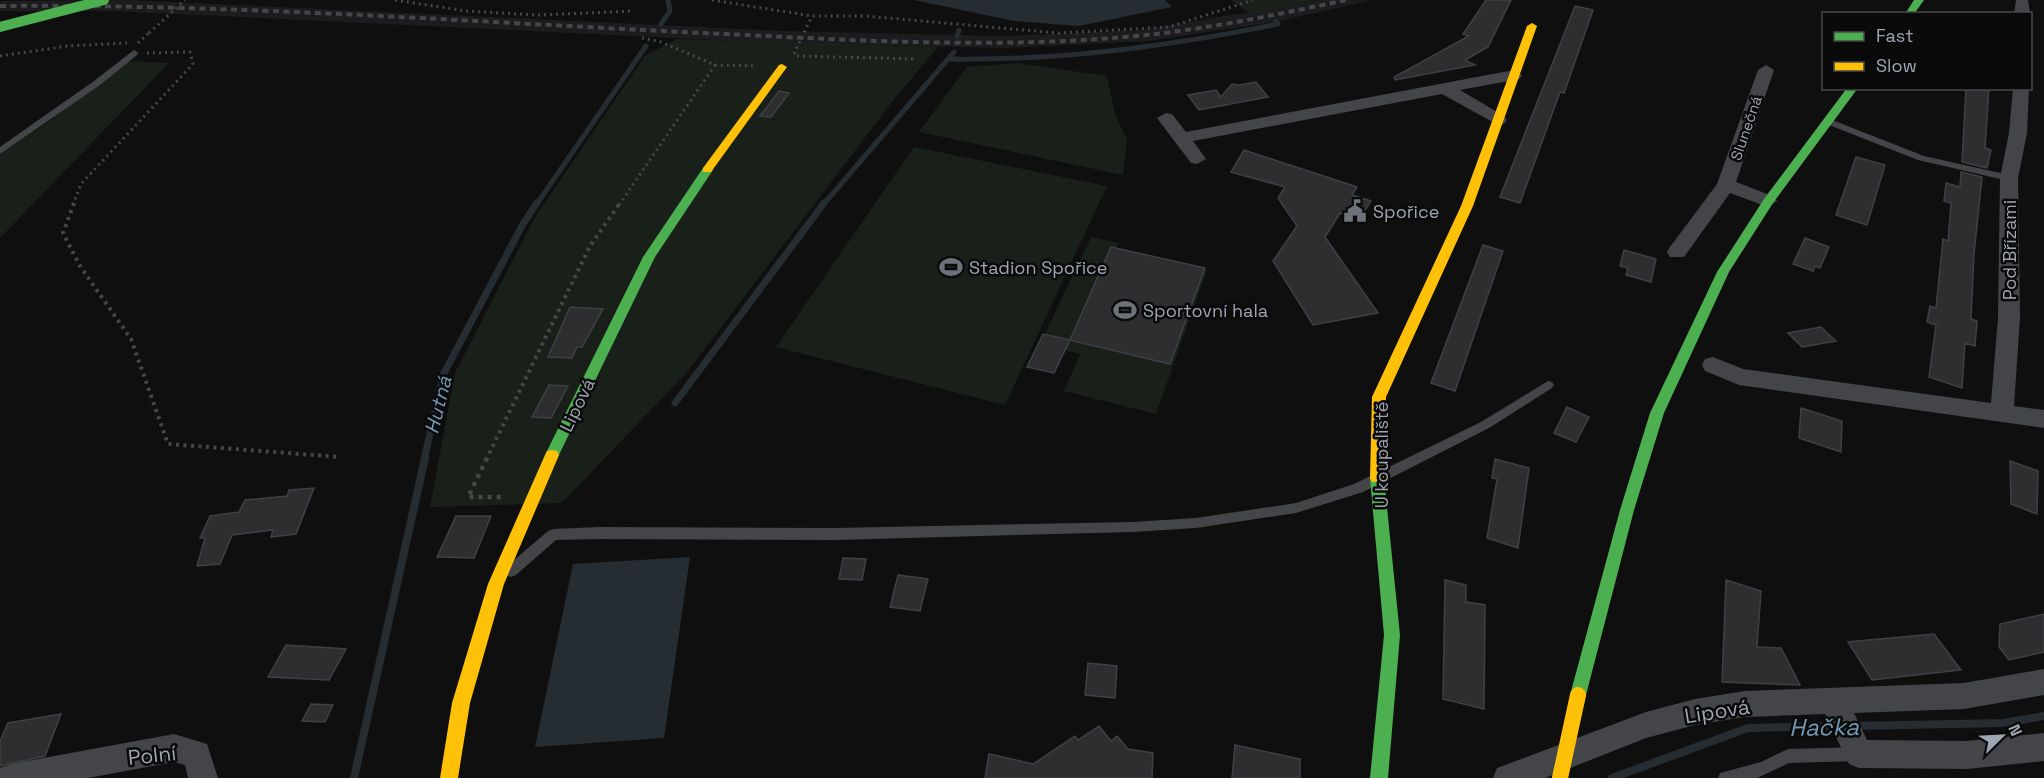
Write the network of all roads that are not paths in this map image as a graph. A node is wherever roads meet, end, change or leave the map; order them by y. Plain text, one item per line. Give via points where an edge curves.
1 (61, 0) edge
2 (104, 0) edge
3 (0, 15) edge
4 (1532, 26) dead end
5 (0, 27) edge
6 (135, 48) road end
7 (782, 67) road end
8 (1766, 70) dead end
9 (1514, 75) junction
10 (1444, 88) junction
11 (1851, 90) edge
12 (2021, 90) edge
13 (1166, 118) dead end
14 (1498, 120) junction
15 (1827, 121) junction
16 (1181, 138) junction
17 (0, 151) edge
18 (1197, 159) dead end
19 (2009, 178) junction
20 (1726, 185) junction
21 (1768, 201) junction
22 (1677, 252) dead end
23 (1713, 365) dead end
24 (1548, 385) dead end
25 (2002, 412) junction
26 (2044, 419) edge
27 (1377, 478) junction
28 (496, 584) junction
29 (2044, 682) edge
30 (1834, 702) junction
31 (2044, 747) edge
32 (1859, 754) junction
33 (11, 778) edge
34 (203, 778) edge
35 (449, 778) edge
36 (1379, 778) edge
37 (1508, 778) edge
38 (1560, 778) edge
39 (1726, 778) edge

1 - 3 main road
2 - 5 main road, bridge
4 - 9 main road, U koupaliště
6 - 17 lane via 89,89
7 - 28 main road, Lipová via 732,132 649,257 532,496
8 - 20 street, Slunečná
9 - 10 street
9 - 14 main road, U koupaliště
10 - 14 street
10 - 16 street
11 - 15 main road
12 - 19 street, Pod Břízami
13 - 16 street
14 - 27 main road, U koupaliště via 1467,206 1379,397
15 - 19 lane via 1921,158
15 - 21 main road
16 - 18 street
19 - 25 street, Pod Břízami via 2009,318
20 - 21 street, Slunečná
20 - 22 street, Slunečná
21 - 38 main road, bridge via 1723,272 1657,413 1627,510
23 - 25 street via 1738,377
24 - 27 lane via 1485,425
25 - 26 street
27 - 28 lane via 1296,508 1196,523 859,533 553,535
27 - 36 main road, U koupaliště via 1392,635
28 - 35 main road, Lipová via 461,703
29 - 30 street, Lipová via 1964,696
30 - 32 street
30 - 37 street, Lipová via 1745,704 1695,712 1646,725
31 - 32 street via 1967,755
32 - 39 lane via 1788,756 1763,769
33 - 34 street, Polní via 174,748 197,754

